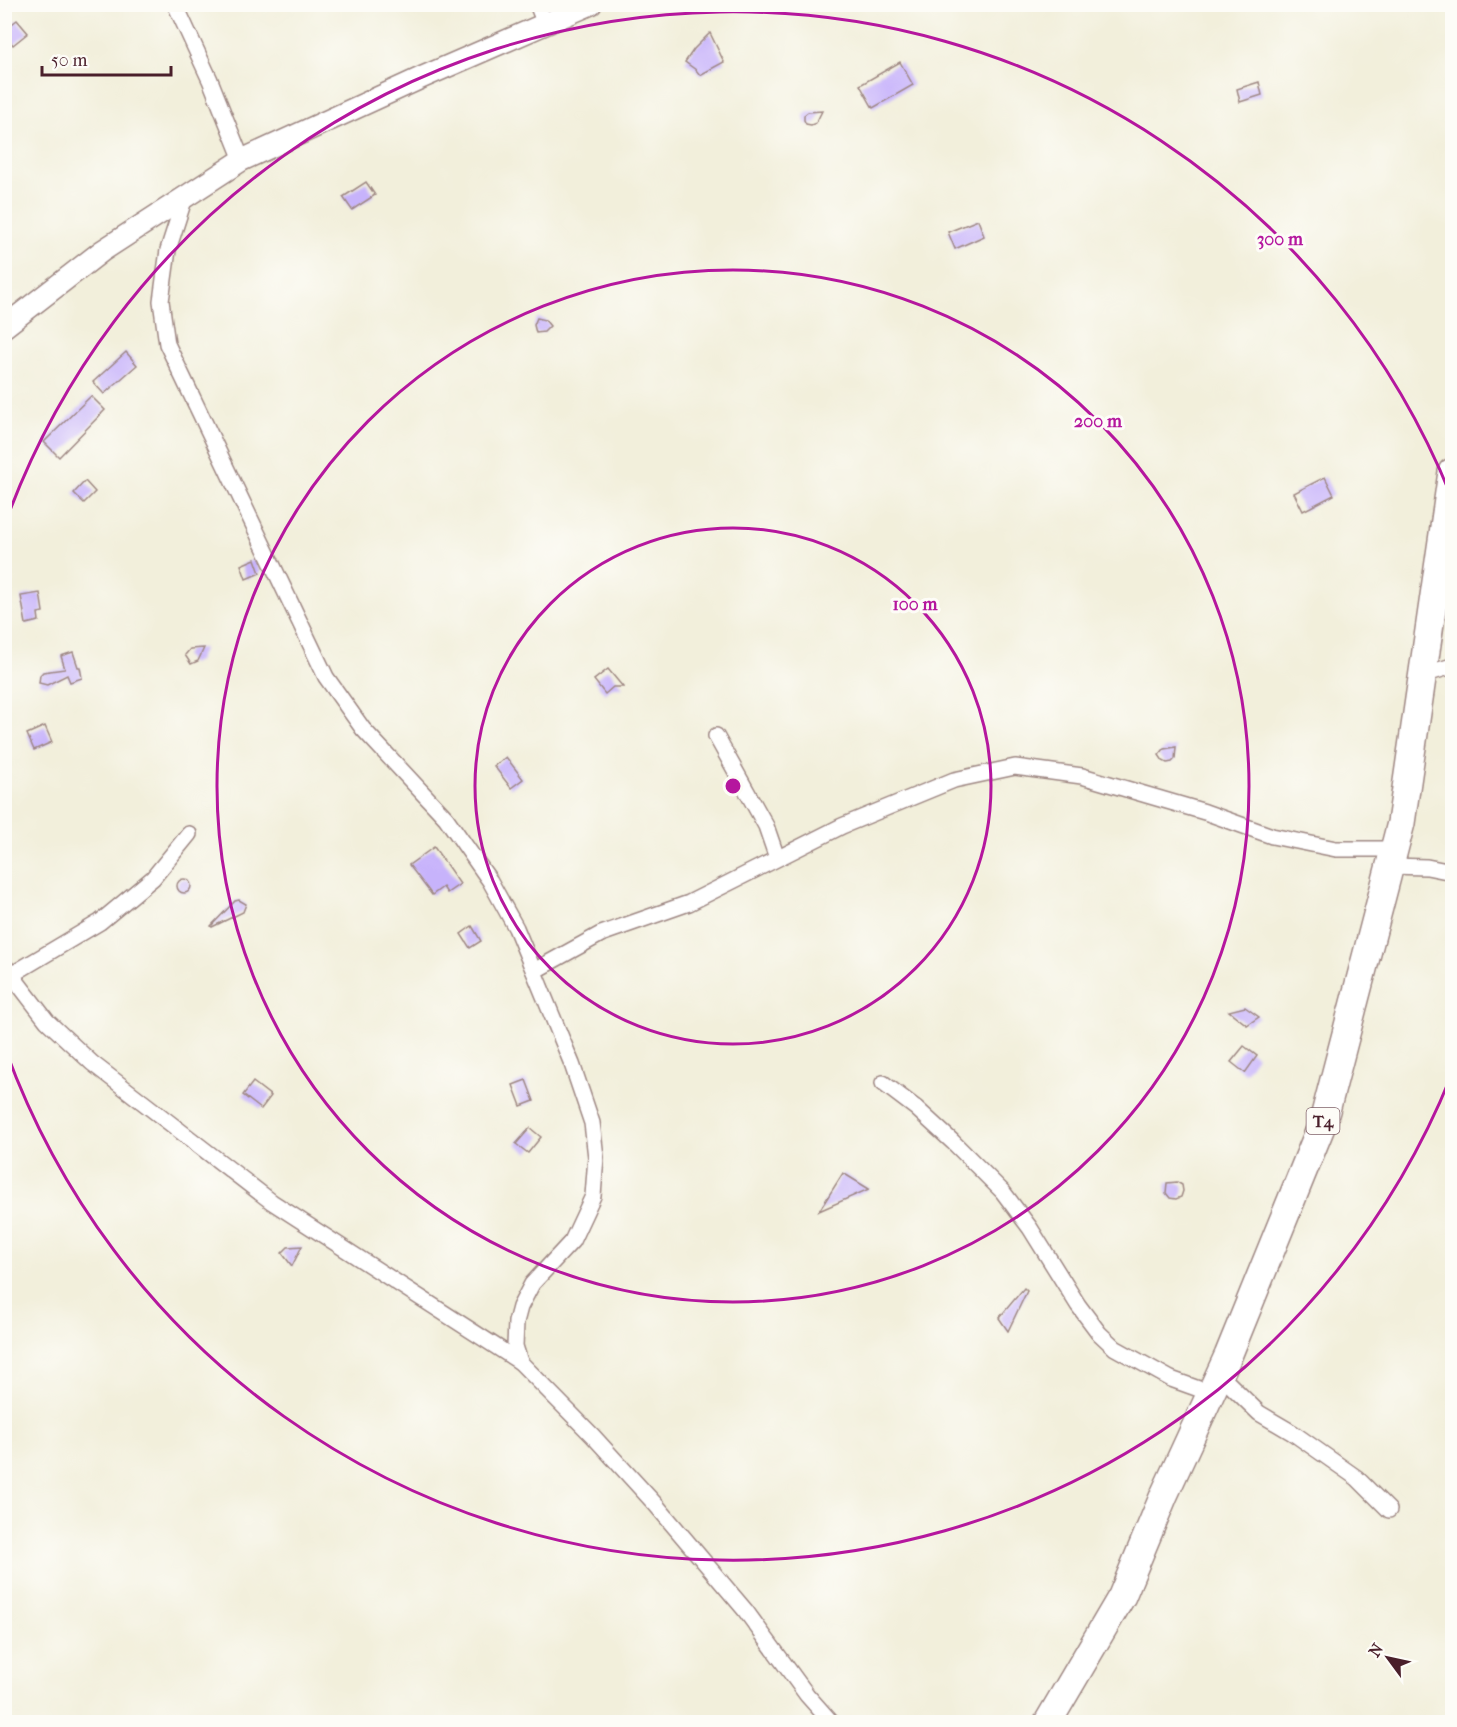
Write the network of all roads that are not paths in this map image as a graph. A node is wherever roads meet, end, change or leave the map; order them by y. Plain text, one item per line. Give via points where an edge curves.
1 (175, 4) edge
2 (537, 4) edge
3 (591, 4) edge
4 (545, 24) junction
5 (242, 160) junction
6 (185, 197) junction
7 (4, 327) edge
8 (1452, 472) edge
9 (1452, 666) edge
10 (1424, 675) junction
11 (716, 736) dead end
12 (189, 834) dead end
13 (1392, 857) junction
14 (777, 858) junction
15 (1452, 872) edge
16 (8, 970) edge
17 (534, 971) junction
18 (883, 1083) dead end
19 (520, 1362) junction
20 (1214, 1384) junction
21 (1389, 1510) dead end
22 (831, 1722) edge
23 (1048, 1722) edge

1 - 5 street
2 - 4 street
3 - 4 street
4 - 5 street
5 - 6 street
6 - 7 street via 102,251
6 - 17 street via 168,250 161,301 166,344 326,677 363,729 446,818 501,900
8 - 10 highway, T4
9 - 10 street
10 - 13 highway, T4
11 - 14 street via 766,826
12 - 16 street via 153,878 100,922
13 - 14 street via 1272,836 1082,776 1015,766 954,780 842,826
13 - 15 street
13 - 20 highway, T4 via 1323,1122
14 - 17 street via 688,903 601,934
16 - 19 street via 46,1021 92,1064 272,1202
17 - 19 street via 592,1123 596,1157 593,1196 572,1241 532,1284 520,1307 515,1346
18 - 20 street via 916,1108 1003,1192 1078,1305 1114,1348 1171,1379
19 - 22 street via 656,1504 745,1610
20 - 21 street via 1357,1478
20 - 23 highway, T4 via 1122,1596

